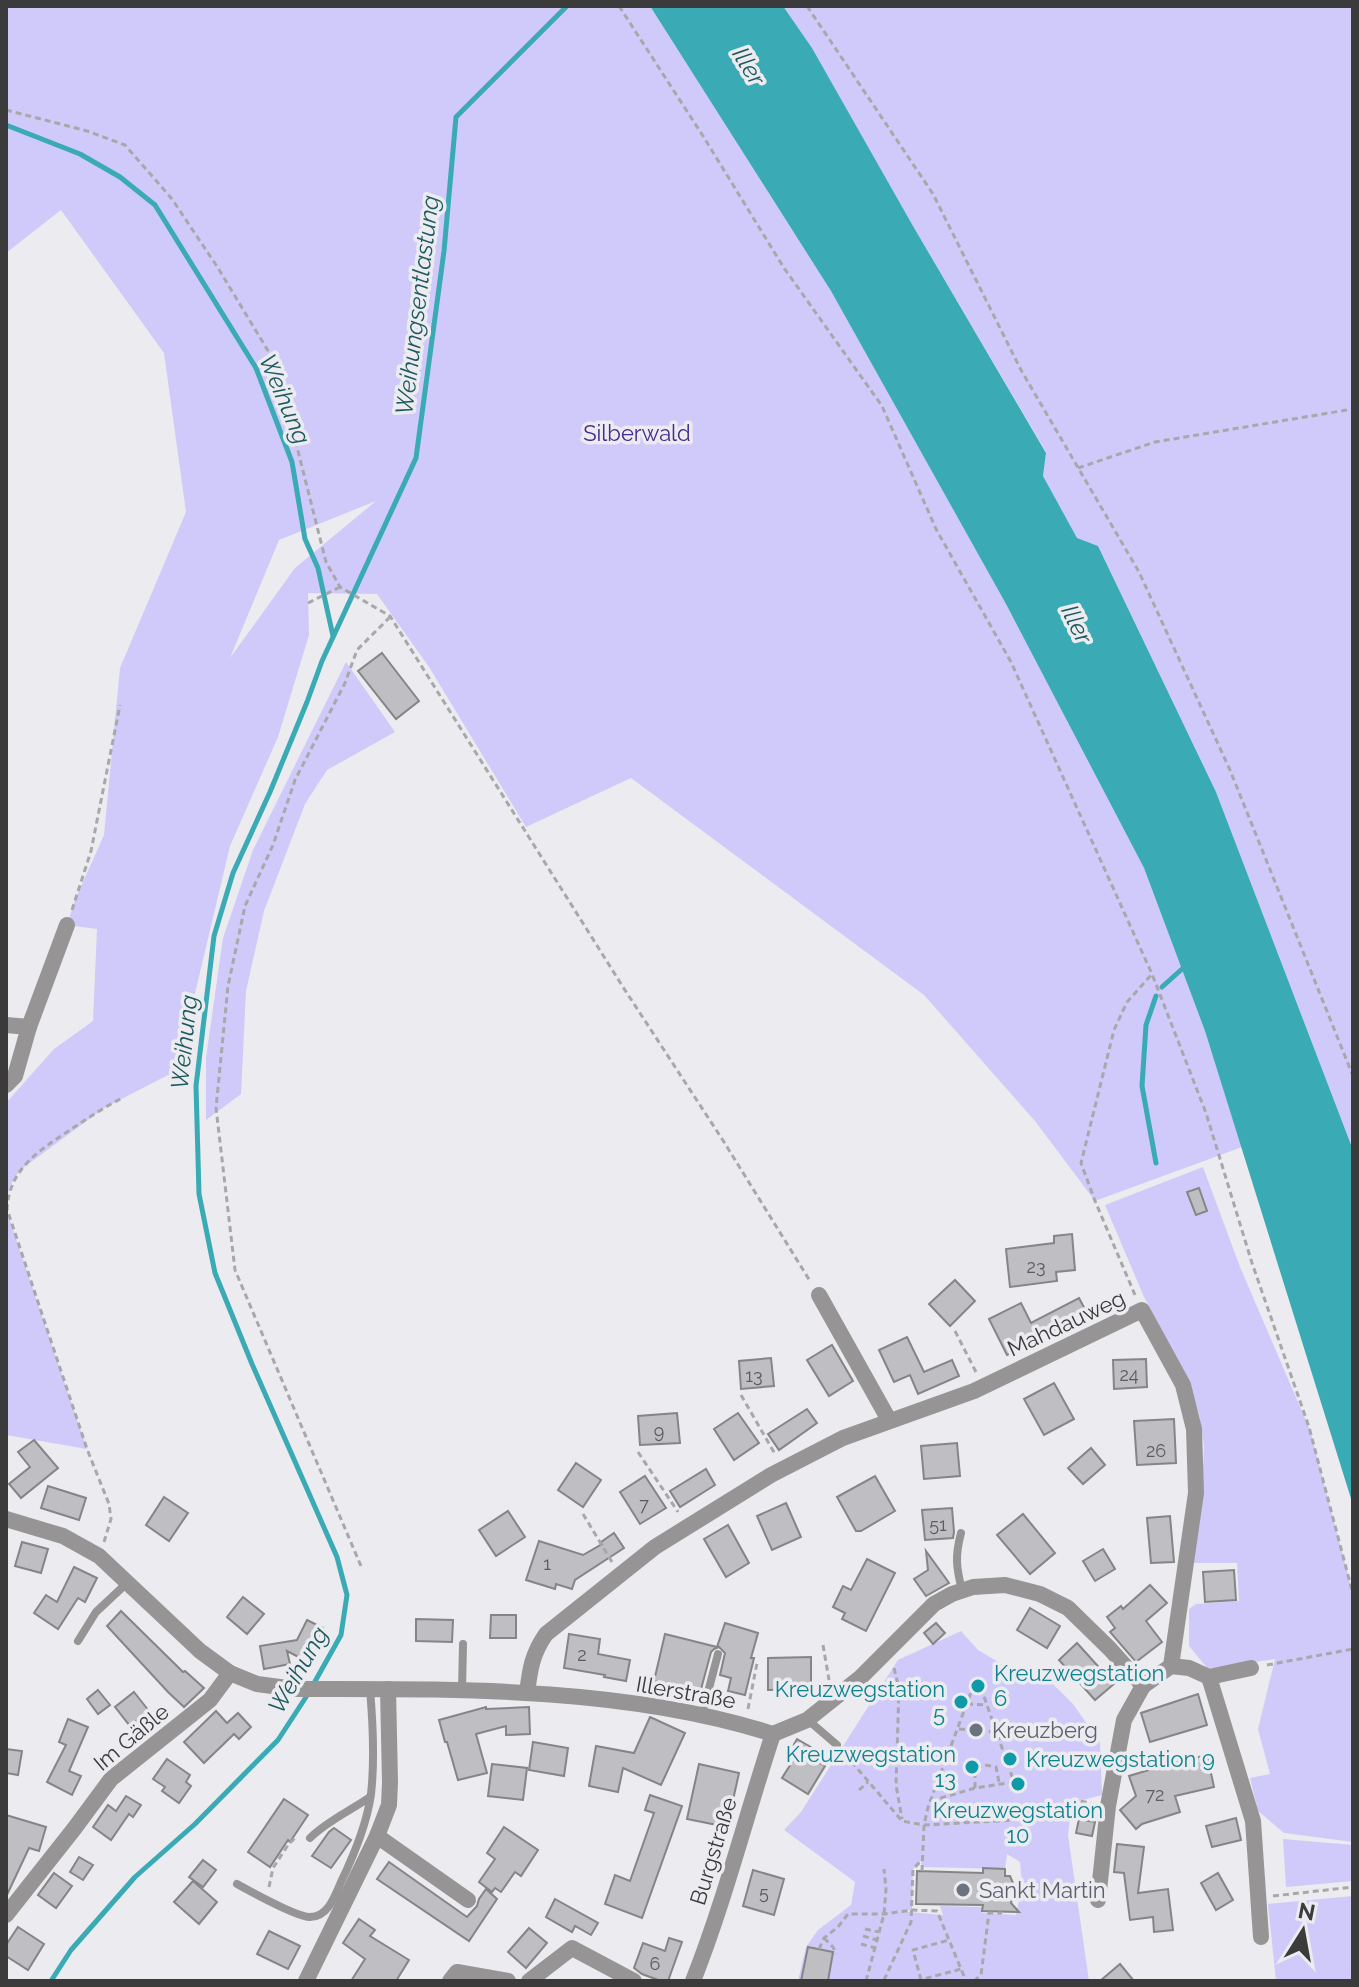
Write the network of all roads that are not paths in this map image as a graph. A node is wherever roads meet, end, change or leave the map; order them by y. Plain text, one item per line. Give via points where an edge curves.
1 (67, 925) road end
2 (6, 1025) edge
3 (29, 1027) junction
4 (6, 1085) edge
5 (819, 1295) road end
6 (889, 1420) junction
7 (6, 1519) edge
8 (961, 1533) dead end
9 (127, 1583) junction
10 (962, 1590) junction
11 (78, 1641) dead end
12 (463, 1644) dead end
13 (718, 1654) dead end
14 (1171, 1666) junction
15 (1251, 1668) road end
16 (230, 1673) junction
17 (1209, 1677) junction
18 (1143, 1686) junction
19 (370, 1689) junction
20 (388, 1689) junction
21 (462, 1691) junction
22 (527, 1693) junction
23 (702, 1715) junction
24 (807, 1720) junction
25 (773, 1734) junction
26 (837, 1745) road end
27 (371, 1797) junction
28 (377, 1836) junction
29 (310, 1838) road end
30 (237, 1884) dead end
31 (468, 1900) dead end
32 (1098, 1900) dead end
33 (6, 1915) edge
34 (1261, 1937) dead end
35 (306, 1981) edge
36 (450, 1981) edge
37 (508, 1981) edge
38 (529, 1981) edge
39 (634, 1981) edge
40 (693, 1981) edge

1 - 3 street
2 - 3 street
3 - 4 street via 15,1076
5 - 6 street
6 - 14 street, Mahdauweg via 983,1386 1142,1310 1183,1385 1194,1429 1196,1493
6 - 22 street, Mahdauweg via 783,1469 655,1547 546,1634 533,1658
7 - 9 street, Illerstraße via 63,1536 99,1556
8 - 10 lane via 956,1569
9 - 11 lane via 96,1612
9 - 16 street, Illerstraße
10 - 18 street via 1005,1585 1068,1608
10 - 24 street via 934,1604 861,1677
12 - 21 lane
13 - 23 lane
14 - 17 street
14 - 18 street
15 - 17 street
16 - 19 street, Illerstraße via 257,1684 295,1689
16 - 33 street, Im Gäßle via 210,1700 111,1779
17 - 34 street via 1253,1821
18 - 32 street via 1124,1720
19 - 20 street, Illerstraße
19 - 27 lane
20 - 21 street, Illerstraße
20 - 28 street via 389,1805
21 - 22 street, Illerstraße
22 - 23 street, Illerstraße
23 - 25 street, Illerstraße
24 - 25 street
24 - 26 lane
25 - 40 street, Burgstraße
27 - 29 lane
27 - 30 lane via 355,1853 324,1913 310,1917 293,1912
28 - 31 street
28 - 35 street
36 - 37 street via 457,1972
38 - 39 street via 572,1948

